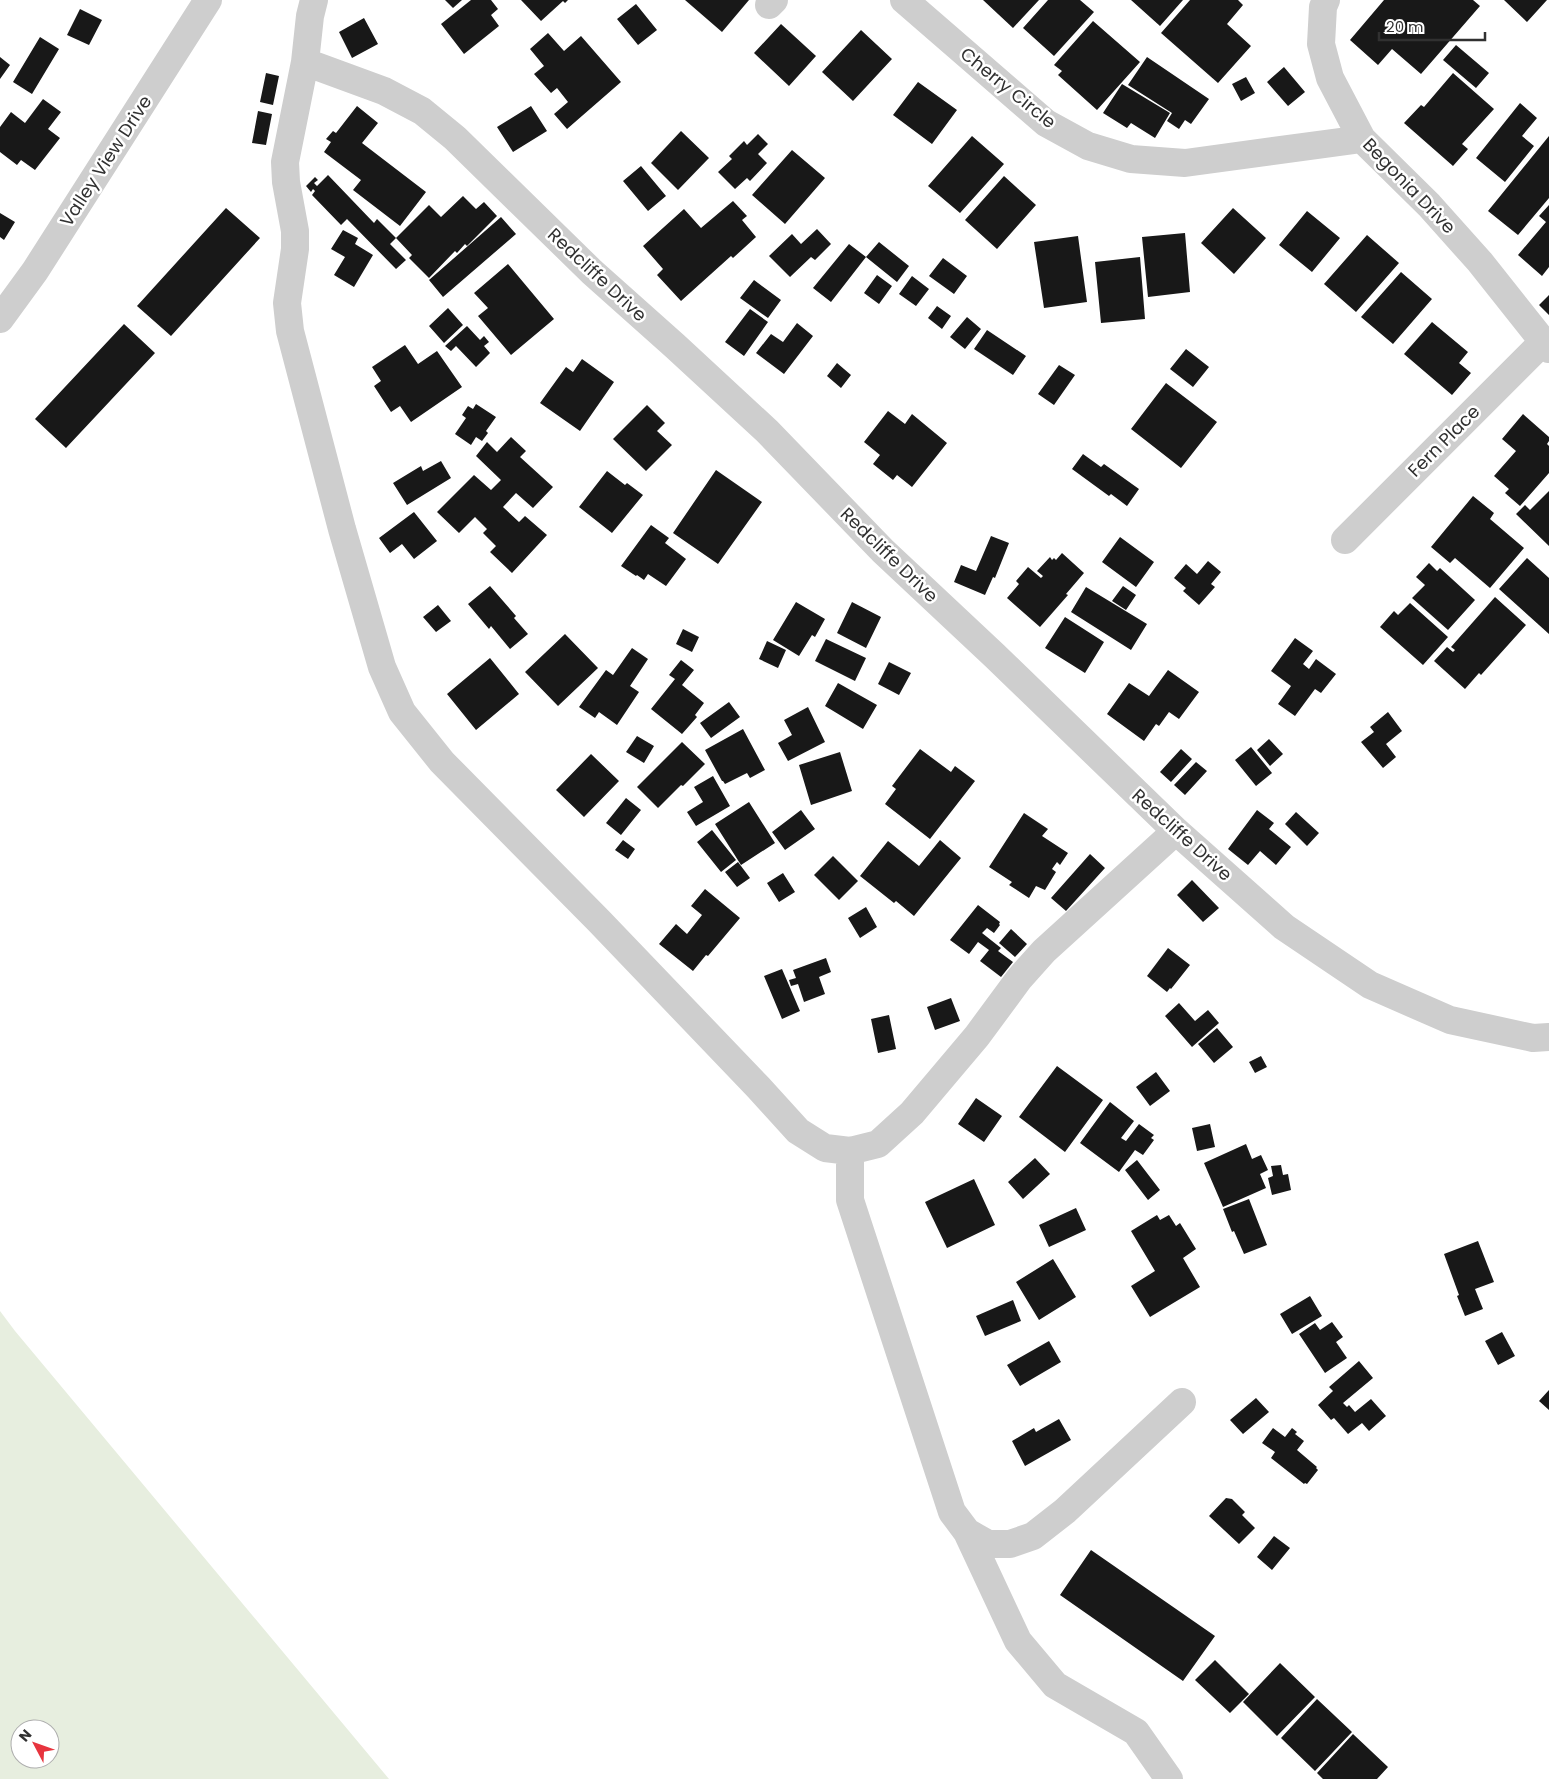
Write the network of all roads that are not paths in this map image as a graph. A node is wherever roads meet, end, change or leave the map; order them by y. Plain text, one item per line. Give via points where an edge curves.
1 (208, 0) edge
2 (314, 0) edge
3 (904, 0) edge
4 (1321, 2) edge
5 (305, 62) junction
6 (1362, 139) junction
7 (0, 319) edge
8 (1546, 346) edge
9 (1345, 540) dead end
10 (1176, 831) junction
11 (1549, 1037) edge
12 (850, 1152) junction
13 (1182, 1402) dead end
14 (967, 1532) junction
15 (1169, 1779) edge

1 - 7 street, Valley View Drive via 35,271
2 - 5 street
3 - 6 street, Cherry Circle via 1046,123 1088,146 1131,159 1185,163
4 - 6 street, Begonia Drive via 1321,44 1330,78
5 - 10 street, Redcliffe Drive via 384,91 422,111 455,138 592,272 767,431 883,552
5 - 12 street via 285,162 295,231 287,303 290,331 342,529 380,658 402,712 442,762 606,928 798,1131 825,1148
6 - 8 street, Begonia Drive via 1442,219
8 - 9 street, Fern Place
10 - 11 street, Redcliffe Drive via 1284,927 1370,985 1450,1020 1533,1038
10 - 12 street via 1044,951 912,1113 878,1144
12 - 14 street via 850,1200 952,1512
13 - 14 street via 1034,1536 1010,1544 988,1544
14 - 15 street via 1018,1641 1055,1685 1136,1732

